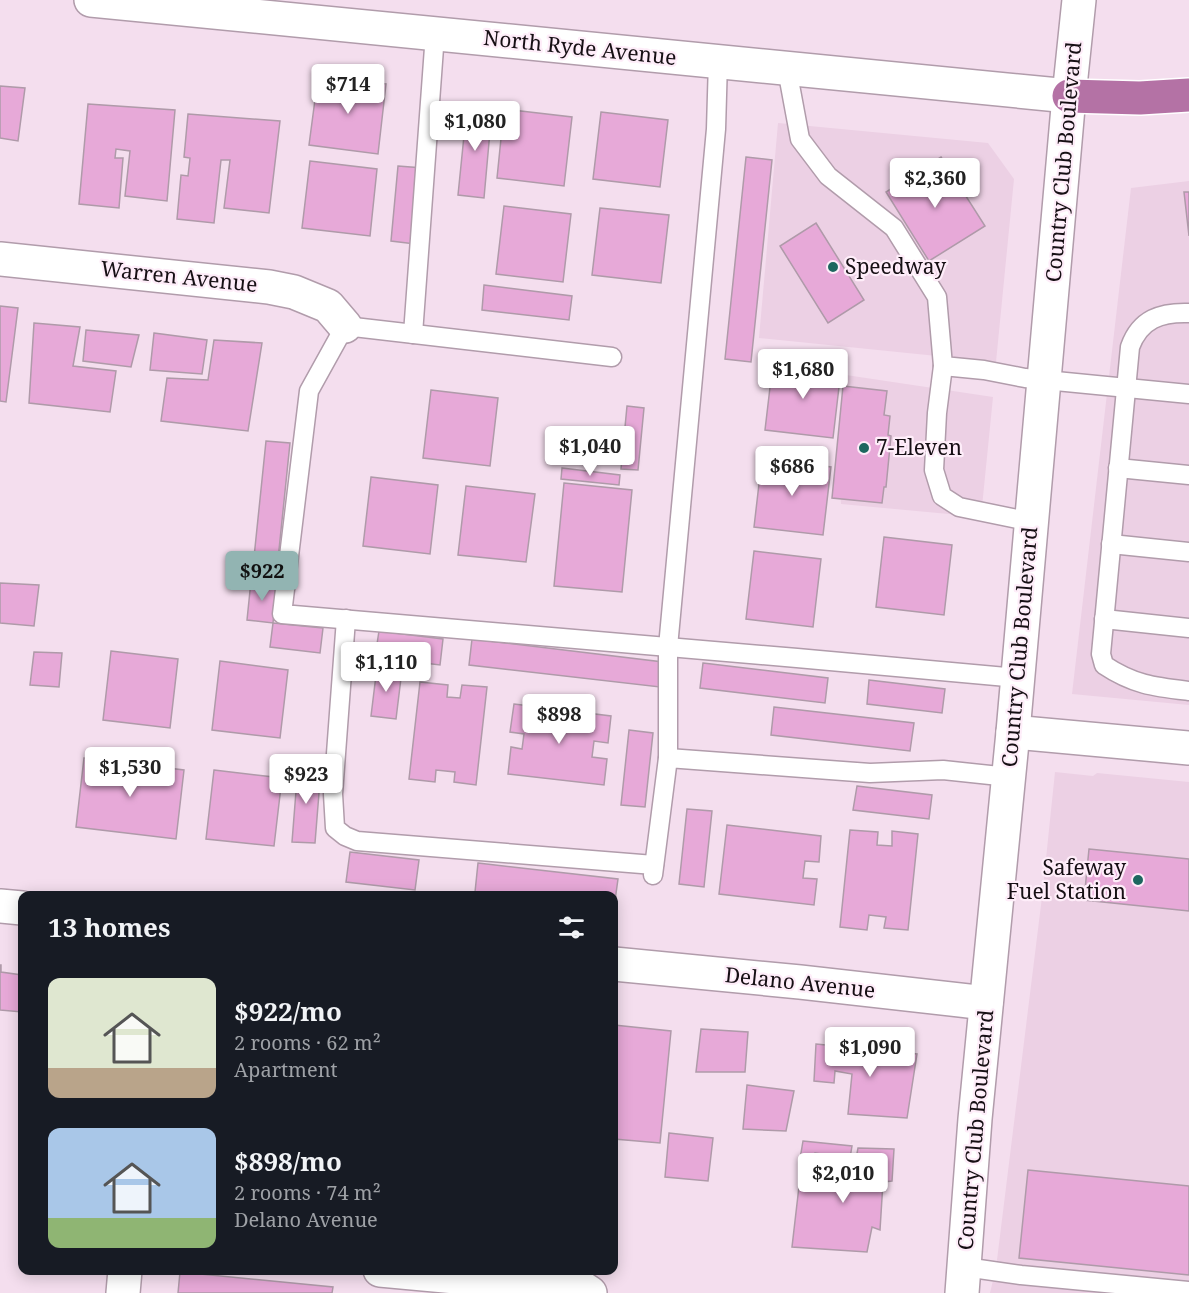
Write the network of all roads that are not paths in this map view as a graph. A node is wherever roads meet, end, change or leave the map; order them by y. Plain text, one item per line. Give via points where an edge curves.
1 (91, 0) edge
2 (1079, 0) edge
3 (435, 34) junction
4 (718, 61) junction
5 (787, 69) junction
6 (1189, 95) edge
7 (1069, 96) junction
8 (0, 259) edge
9 (1189, 313) edge
10 (345, 326) junction
11 (413, 334) junction
12 (612, 357) dead end
13 (942, 366) junction
14 (1044, 380) junction
15 (1126, 389) junction
16 (1189, 394) edge
17 (1118, 468) junction
18 (1189, 475) edge
19 (1032, 522) junction
20 (1111, 544) junction
21 (1189, 552) edge
22 (346, 619) junction
23 (1104, 620) junction
24 (1189, 627) edge
25 (668, 647) junction
26 (1018, 678) junction
27 (1189, 691) edge
28 (1013, 732) junction
29 (1189, 748) edge
30 (668, 758) junction
31 (1009, 777) junction
32 (0, 906) edge
33 (18, 908) edge
34 (618, 964) edge
35 (986, 1003) junction
36 (125, 1275) edge
37 (431, 1275) edge
38 (964, 1280) edge
39 (1189, 1291) edge
40 (123, 1293) edge
41 (590, 1293) edge

1 - 3 street, North Ryde Avenue
2 - 7 street, Country Club Boulevard
3 - 4 street, North Ryde Avenue
3 - 11 lane
4 - 5 street, North Ryde Avenue
4 - 25 lane via 716,129
5 - 7 street, North Ryde Avenue
5 - 13 lane via 800,139 828,176 894,228 937,297
6 - 7 highway
7 - 14 street, Country Club Boulevard
8 - 10 street, Warren Avenue via 269,287 328,306
9 - 15 lane via 1156,317 1134,335
10 - 11 lane
10 - 22 lane via 309,392 282,614
11 - 12 lane
13 - 14 lane
13 - 19 lane via 934,470 942,496 959,507
14 - 15 lane
14 - 19 street, Country Club Boulevard
15 - 16 lane
15 - 17 lane
17 - 18 lane
17 - 20 lane
19 - 26 street, Country Club Boulevard
20 - 21 lane
20 - 23 lane
22 - 25 lane
22 - 30 lane via 333,794 335,828 357,842 653,871
23 - 24 lane
23 - 27 lane via 1104,665 1138,683
25 - 26 lane
25 - 30 lane
26 - 28 street, Country Club Boulevard
28 - 29 street
28 - 31 street, Country Club Boulevard
30 - 31 lane via 870,773 943,770
31 - 35 street, Country Club Boulevard
32 - 33 street
34 - 35 street, Delano Avenue
35 - 38 street, Country Club Boulevard
36 - 40 street
37 - 41 street
38 - 39 lane via 1021,1275

